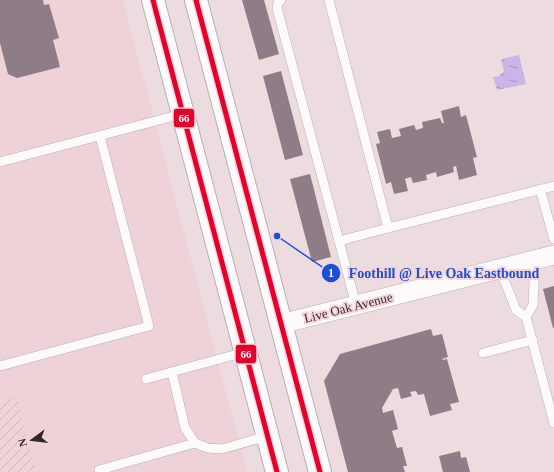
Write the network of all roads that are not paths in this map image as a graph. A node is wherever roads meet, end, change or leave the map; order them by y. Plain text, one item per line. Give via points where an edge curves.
1 (153, 0) edge
2 (196, 0) edge
3 (281, 0) edge
4 (329, 0) edge
5 (182, 114) junction
6 (100, 136) junction
7 (0, 162) edge
8 (554, 186) edge
9 (540, 189) junction
10 (388, 228) junction
11 (554, 239) edge
12 (339, 240) junction
13 (554, 255) edge
14 (535, 260) junction
15 (500, 269) junction
16 (356, 305) junction
17 (526, 317) junction
18 (281, 324) junction
19 (533, 340) junction
20 (245, 352) junction
21 (483, 353) dead end
22 (0, 366) edge
23 (172, 372) junction
24 (146, 379) dead end
25 (554, 423) edge
26 (267, 436) junction
27 (195, 443) junction
28 (100, 470) dead end
29 (277, 472) edge
30 (320, 472) edge

1 - 5 main road
2 - 18 main road
3 - 12 lane via 277,8
4 - 10 lane
5 - 6 lane
5 - 20 main road
6 - 7 lane
6 - 22 lane via 149,326
8 - 9 lane
9 - 10 lane
9 - 11 lane
10 - 12 lane
12 - 16 lane
13 - 14 street, Live Oak Avenue
14 - 15 street, Live Oak Avenue
14 - 17 lane via 533,305
15 - 16 street, Live Oak Avenue
15 - 17 lane via 516,310
16 - 18 street, Live Oak Avenue
17 - 19 lane
18 - 30 main road
19 - 21 lane
19 - 25 lane
20 - 23 lane
20 - 26 main road
23 - 24 lane
23 - 27 lane via 185,428
26 - 27 lane via 222,449 208,448
26 - 29 main road
27 - 28 lane

